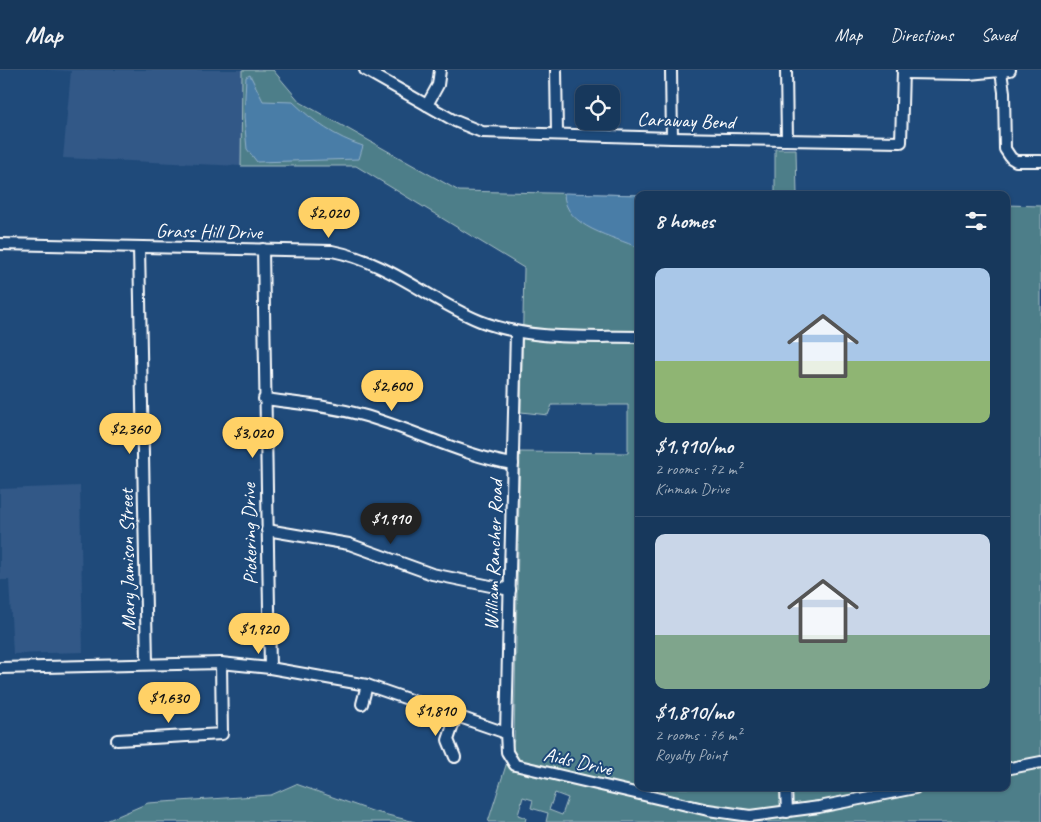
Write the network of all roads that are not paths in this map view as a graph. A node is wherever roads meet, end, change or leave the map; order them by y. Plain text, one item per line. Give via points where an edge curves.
1 (365, 70) edge
2 (440, 70) edge
3 (556, 70) edge
4 (671, 70) edge
5 (786, 70) edge
6 (1005, 71) edge
7 (903, 72) edge
8 (427, 105) junction
9 (557, 133) junction
10 (672, 138) junction
11 (787, 140) junction
12 (1041, 162) edge
13 (0, 244) edge
14 (139, 247) junction
15 (263, 249) junction
16 (516, 332) junction
17 (635, 337) edge
18 (264, 399) junction
19 (513, 464) junction
20 (267, 530) junction
21 (510, 590) junction
22 (221, 663) junction
23 (147, 664) junction
24 (0, 668) edge
25 (270, 668) junction
26 (367, 685) junction
27 (362, 704) dead end
28 (456, 716) junction
29 (506, 732) junction
30 (117, 740) dead end
31 (455, 756) dead end
32 (1041, 762) edge
33 (526, 767) joint
34 (1010, 768) edge
35 (786, 791) edge
36 (900, 791) edge
37 (787, 812) junction

1 - 8 street, Caraway Bend
2 - 8 street via 438,85
3 - 9 street
4 - 10 street
5 - 11 street
6 - 7 street
6 - 12 street via 1005,148 1016,161
7 - 11 street, Caraway Bend via 902,142
8 - 9 street, Caraway Bend via 482,132
9 - 10 street, Caraway Bend
10 - 11 street, Caraway Bend
13 - 14 street, Grass Hill Drive
14 - 15 street, Grass Hill Drive
14 - 23 street, Mary Jamison Street
15 - 16 street, Grass Hill Drive via 332,251 366,259 479,320
15 - 18 street, Pickering Drive
16 - 17 street, Grass Hill Drive
16 - 19 street, William Rancher Road
18 - 19 street via 360,415 414,432 461,452
18 - 20 street, Pickering Drive
19 - 21 street, William Rancher Road
20 - 21 street via 349,544 432,574
20 - 25 street, Pickering Drive
21 - 29 street, William Rancher Road
22 - 23 street
22 - 25 street
22 - 30 street via 222,734
23 - 24 street
25 - 26 street
26 - 27 street
26 - 28 street
28 - 29 street
28 - 31 street via 448,740
29 - 33 street, William Rancher Road via 510,759 515,765
32 - 34 street
33 - 37 street, Aids Drive via 708,810 750,816
35 - 37 street
36 - 37 street, Aids Drive

